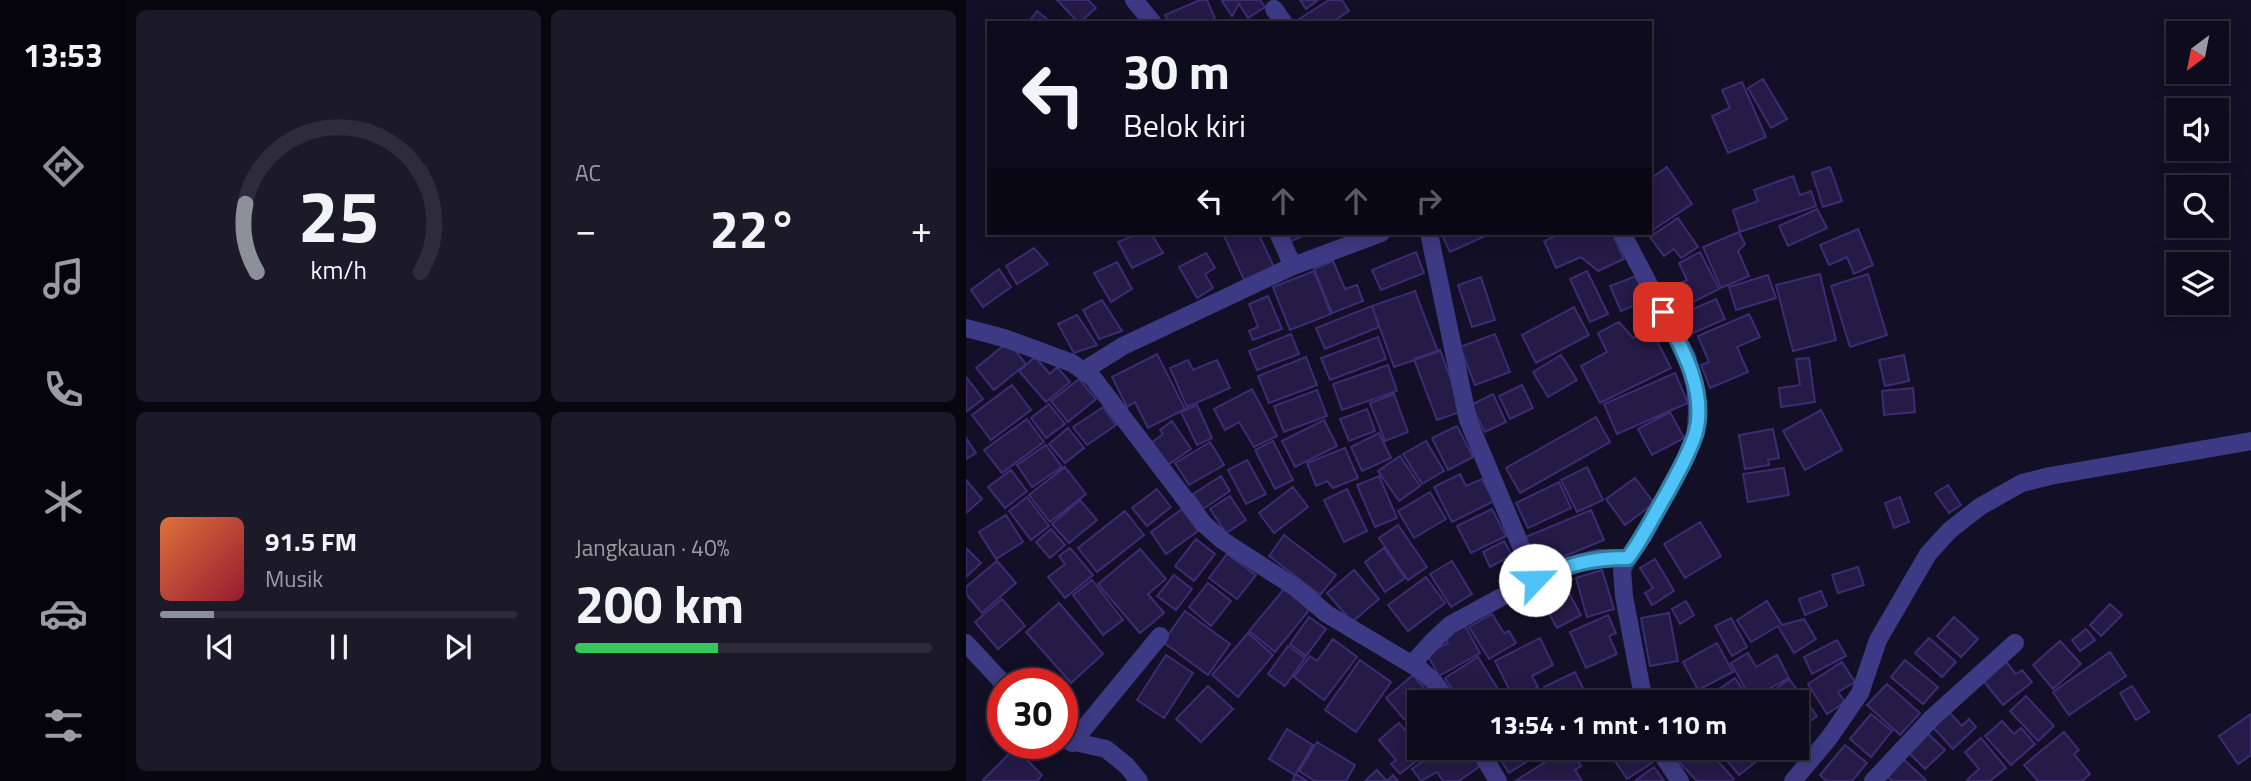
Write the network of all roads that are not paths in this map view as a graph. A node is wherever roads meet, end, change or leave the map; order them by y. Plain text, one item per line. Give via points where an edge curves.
1 (1134, 0) edge
2 (1151, 21) edge
3 (1279, 235) edge
4 (1376, 235) edge
5 (1430, 235) edge
6 (1623, 235) edge
7 (1293, 266) junction
8 (966, 328) edge
9 (1083, 371) junction
10 (2251, 441) edge
11 (1628, 558) junction
12 (1535, 580) junction
13 (1160, 636) dead end
14 (966, 643) edge
15 (2015, 643) dead end
16 (1412, 664) junction
17 (989, 668) edge
18 (1440, 690) edge
19 (1642, 690) edge
20 (1078, 729) edge
21 (1078, 743) edge
22 (1486, 760) edge
23 (1666, 760) edge
24 (1139, 781) edge
25 (1498, 781) edge
26 (1680, 781) edge
27 (1793, 781) edge
28 (1873, 781) edge

1 - 2 street
3 - 7 street
4 - 7 street
5 - 12 street via 1468,420
6 - 11 street via 1687,357 1697,409 1696,432 1685,460
7 - 9 street via 1123,346
8 - 9 street via 1061,358
9 - 16 street via 1108,396 1204,524 1327,614
10 - 27 street via 2031,480 1981,506 1928,554 1878,640 1860,693
11 - 12 street via 1598,558
11 - 19 street via 1622,570 1624,596
12 - 16 street via 1450,625
13 - 20 street
14 - 17 street
15 - 28 street via 1932,718
16 - 18 street
21 - 24 street via 1113,753
22 - 25 street
23 - 26 street

